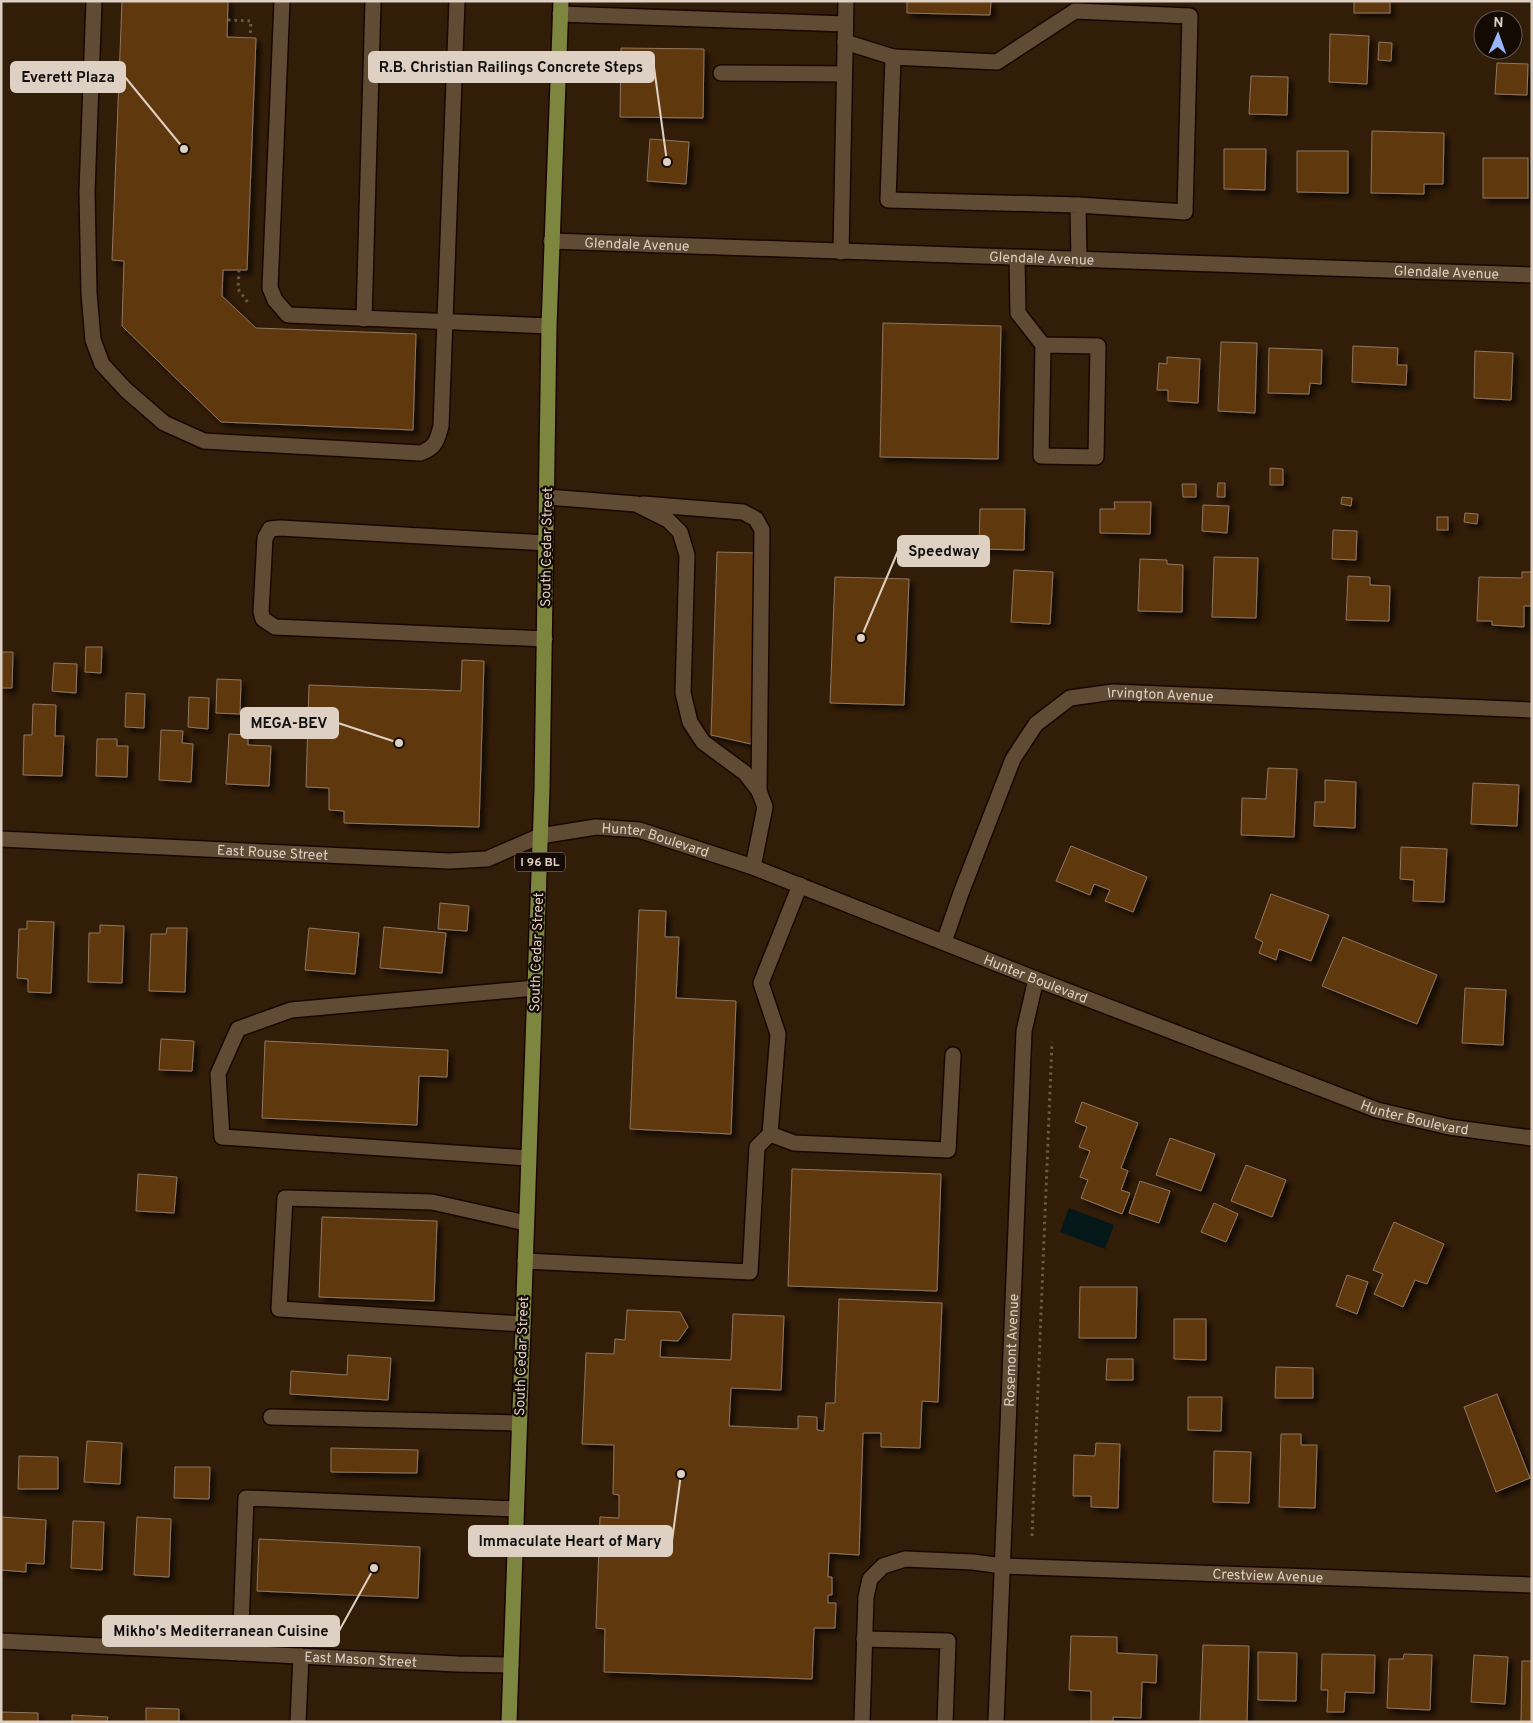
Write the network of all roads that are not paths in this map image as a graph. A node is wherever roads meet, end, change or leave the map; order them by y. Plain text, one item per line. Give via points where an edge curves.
1 (94, 1) edge
2 (282, 1) edge
3 (372, 1) edge
4 (457, 1) edge
5 (846, 1) edge
6 (561, 8) edge
7 (845, 24) junction
8 (845, 42) junction
9 (894, 57) junction
10 (721, 73) dead end
11 (844, 74) junction
12 (1078, 205) junction
13 (551, 241) junction
14 (841, 252) junction
15 (1018, 258) junction
16 (1078, 260) junction
17 (1532, 275) edge
18 (364, 319) junction
19 (446, 322) junction
20 (549, 326) junction
21 (1043, 345) junction
22 (547, 497) junction
23 (636, 504) junction
24 (546, 543) junction
25 (545, 639) junction
26 (1532, 710) edge
27 (759, 791) junction
28 (540, 836) junction
29 (1, 839) edge
30 (753, 867) junction
31 (800, 885) junction
32 (944, 942) junction
33 (1036, 978) junction
34 (535, 988) junction
35 (953, 1055) dead end
36 (770, 1134) junction
37 (1532, 1138) edge
38 (528, 1158) junction
39 (526, 1223) junction
40 (525, 1262) junction
41 (523, 1324) junction
42 (271, 1417) dead end
43 (519, 1423) junction
44 (516, 1509) junction
45 (1003, 1566) junction
46 (1532, 1585) edge
47 (864, 1639) junction
48 (1, 1640) edge
49 (240, 1653) junction
50 (302, 1656) junction
51 (511, 1665) junction
52 (298, 1722) edge
53 (509, 1722) edge
54 (862, 1722) edge
55 (945, 1722) edge
56 (996, 1722) edge

1 - 19 street via 88,192 89,293 93,340 102,364 126,390 164,423 204,441 420,453 436,443 441,426
2 - 18 street via 270,288 288,315
3 - 18 street
4 - 19 street
5 - 7 street
6 - 7 street
6 - 13 main road, South Cedar Street / I 96 BL
7 - 8 street
8 - 9 street
8 - 11 street
9 - 12 street via 888,200
9 - 12 street via 997,62 1075,12 1190,16 1185,212
10 - 11 street
11 - 14 street
12 - 16 street
13 - 14 street, Glendale Avenue
13 - 20 main road, South Cedar Street / I 96 BL
14 - 15 street, Glendale Avenue
15 - 16 street, Glendale Avenue
15 - 21 street via 1018,313
16 - 17 street, Glendale Avenue
18 - 19 street
19 - 20 street
20 - 22 main road, South Cedar Street / I 96 BL
21 - 21 street via 1042,456 1096,457 1098,346
22 - 23 street
22 - 24 main road, South Cedar Street / I 96 BL
23 - 27 street via 668,520 680,532 687,555 683,694 690,722 703,742 745,773
23 - 27 street via 743,512 756,519 762,530
24 - 25 main road, South Cedar Street / I 96 BL
24 - 25 street via 270,530 265,538 261,612 264,619 276,627
25 - 28 main road, South Cedar Street / I 96 BL
26 - 32 street, Irvington Avenue via 1113,692 1070,698 1036,724 1014,759
27 - 30 street via 765,807
28 - 29 street, East Rouse Street via 487,859 449,861
28 - 30 street, Hunter Boulevard via 596,826 639,830
28 - 34 main road, South Cedar Street / I 96 BL
30 - 31 street, Hunter Boulevard
31 - 32 street, Hunter Boulevard
31 - 36 street via 761,984 778,1034
32 - 33 street, Hunter Boulevard
33 - 37 street, Hunter Boulevard via 1377,1110 1449,1127
33 - 45 street, Rosemont Avenue via 1024,1031
34 - 38 main road, South Cedar Street / I 96 BL
34 - 38 street via 291,1010 238,1029 218,1074 222,1137
35 - 36 street via 948,1150 794,1143
36 - 40 street via 757,1148 750,1272
38 - 39 main road, South Cedar Street / I 96 BL
39 - 40 main road, South Cedar Street / I 96 BL
39 - 41 street via 432,1202 285,1198 279,1309
40 - 41 main road, South Cedar Street / I 96 BL
41 - 43 main road, South Cedar Street / I 96 BL
42 - 43 street
43 - 44 main road, South Cedar Street / I 96 BL
44 - 49 street via 246,1498
44 - 51 main road, South Cedar Street / I 96 BL
45 - 46 street, Crestview Avenue
45 - 47 street, Crestview Avenue via 904,1559 883,1566 870,1579
45 - 56 street, Rosemont Avenue
47 - 54 street, Crestview Avenue
47 - 55 street via 948,1641
48 - 49 street, East Mason Street
49 - 50 street, East Mason Street
50 - 51 street, East Mason Street
50 - 52 street
51 - 53 main road, South Cedar Street / I 96 BL

